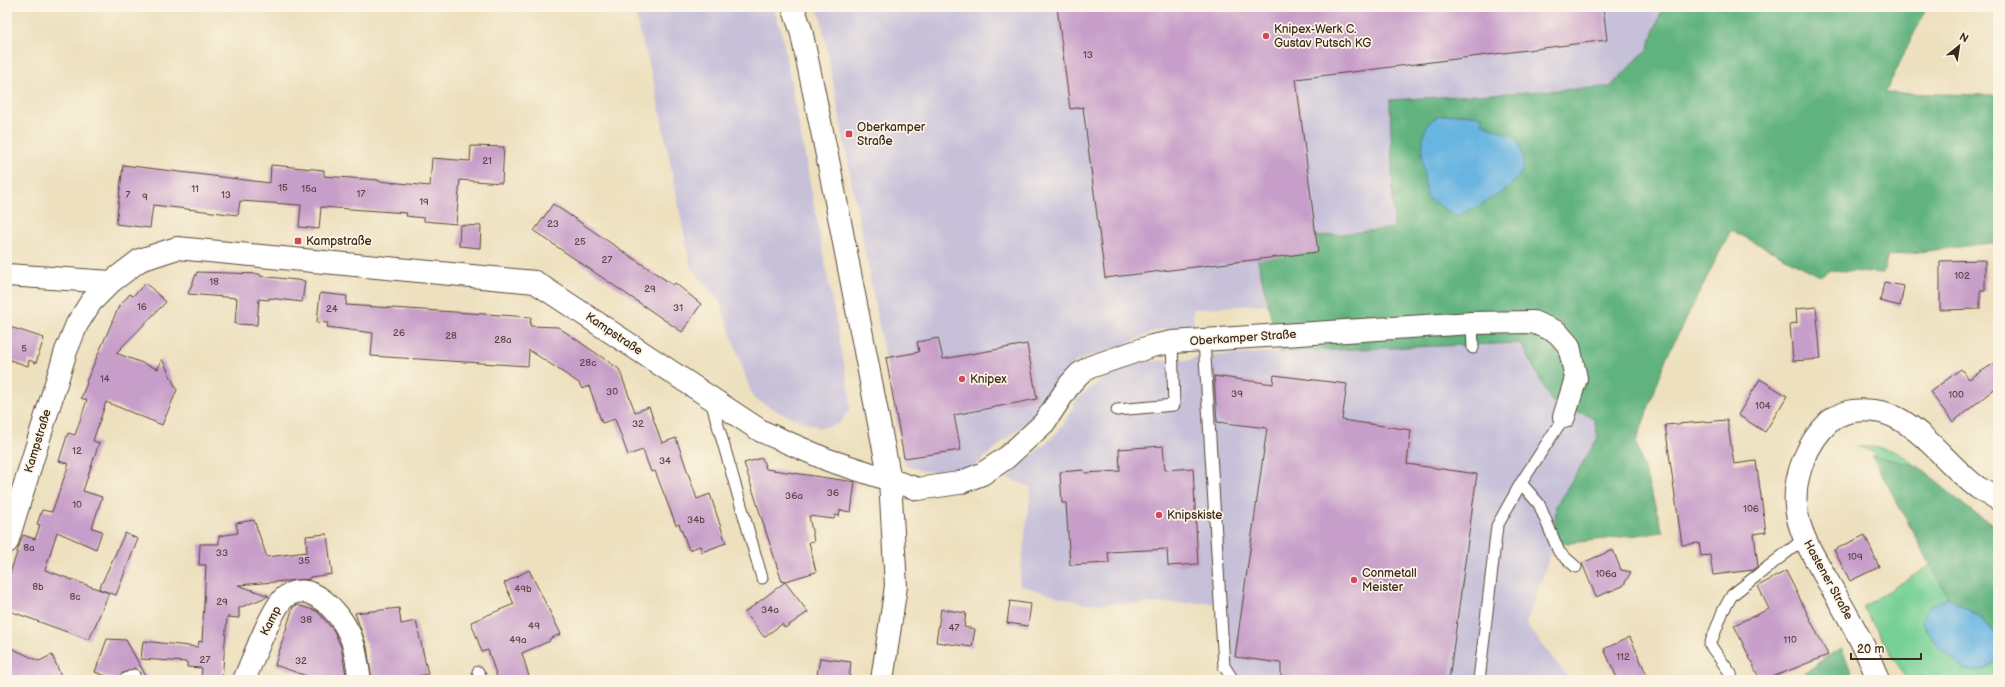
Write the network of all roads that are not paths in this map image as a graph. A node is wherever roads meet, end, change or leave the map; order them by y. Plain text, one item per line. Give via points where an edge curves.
1 (793, 7) edge
2 (7, 275) edge
3 (111, 282) junction
4 (1472, 323) junction
5 (1204, 341) junction
6 (1172, 342) junction
7 (1473, 348) dead end
8 (711, 398) junction
9 (1117, 410) dead end
10 (1564, 417) joint
11 (890, 480) junction
12 (1521, 484) junction
13 (1998, 499) edge
14 (1804, 539) junction
15 (7, 542) edge
16 (1576, 567) dead end
17 (762, 578) dead end
18 (244, 680) edge
19 (360, 680) edge
20 (882, 680) edge
21 (1233, 680) edge
22 (1479, 680) edge
23 (1732, 680) edge
24 (1878, 680) edge

1 - 11 street via 801,30
2 - 3 street
3 - 8 street, Kampstraße via 140,260 177,248 535,282
3 - 15 street, Kampstraße via 91,302 77,324 69,344
4 - 5 street, Oberkamper Straße
4 - 7 lane
4 - 10 street, Oberkamper Straße via 1533,322 1557,332 1569,346 1576,378
5 - 6 street, Oberkamper Straße
5 - 21 lane via 1224,666
6 - 9 lane via 1174,405
6 - 11 street, Oberkamper Straße via 1152,346 1090,367 1079,374 1044,424 1006,458 982,474 959,483 918,489
8 - 11 street, Kampstraße via 761,431 828,460
8 - 17 lane
10 - 12 lane
11 - 20 street via 896,586
12 - 16 lane via 1539,504 1559,552
12 - 22 lane via 1497,526
13 - 14 street, Hastener Straße via 1977,487 1899,419 1875,411 1851,411 1831,421 1807,450 1798,476 1796,506
14 - 23 lane via 1743,585 1732,595 1723,611 1710,645 1731,674
14 - 24 street, Hastener Straße via 1869,656
18 - 19 street, Kamp via 275,610 283,598 294,592 307,592 335,610 350,633

